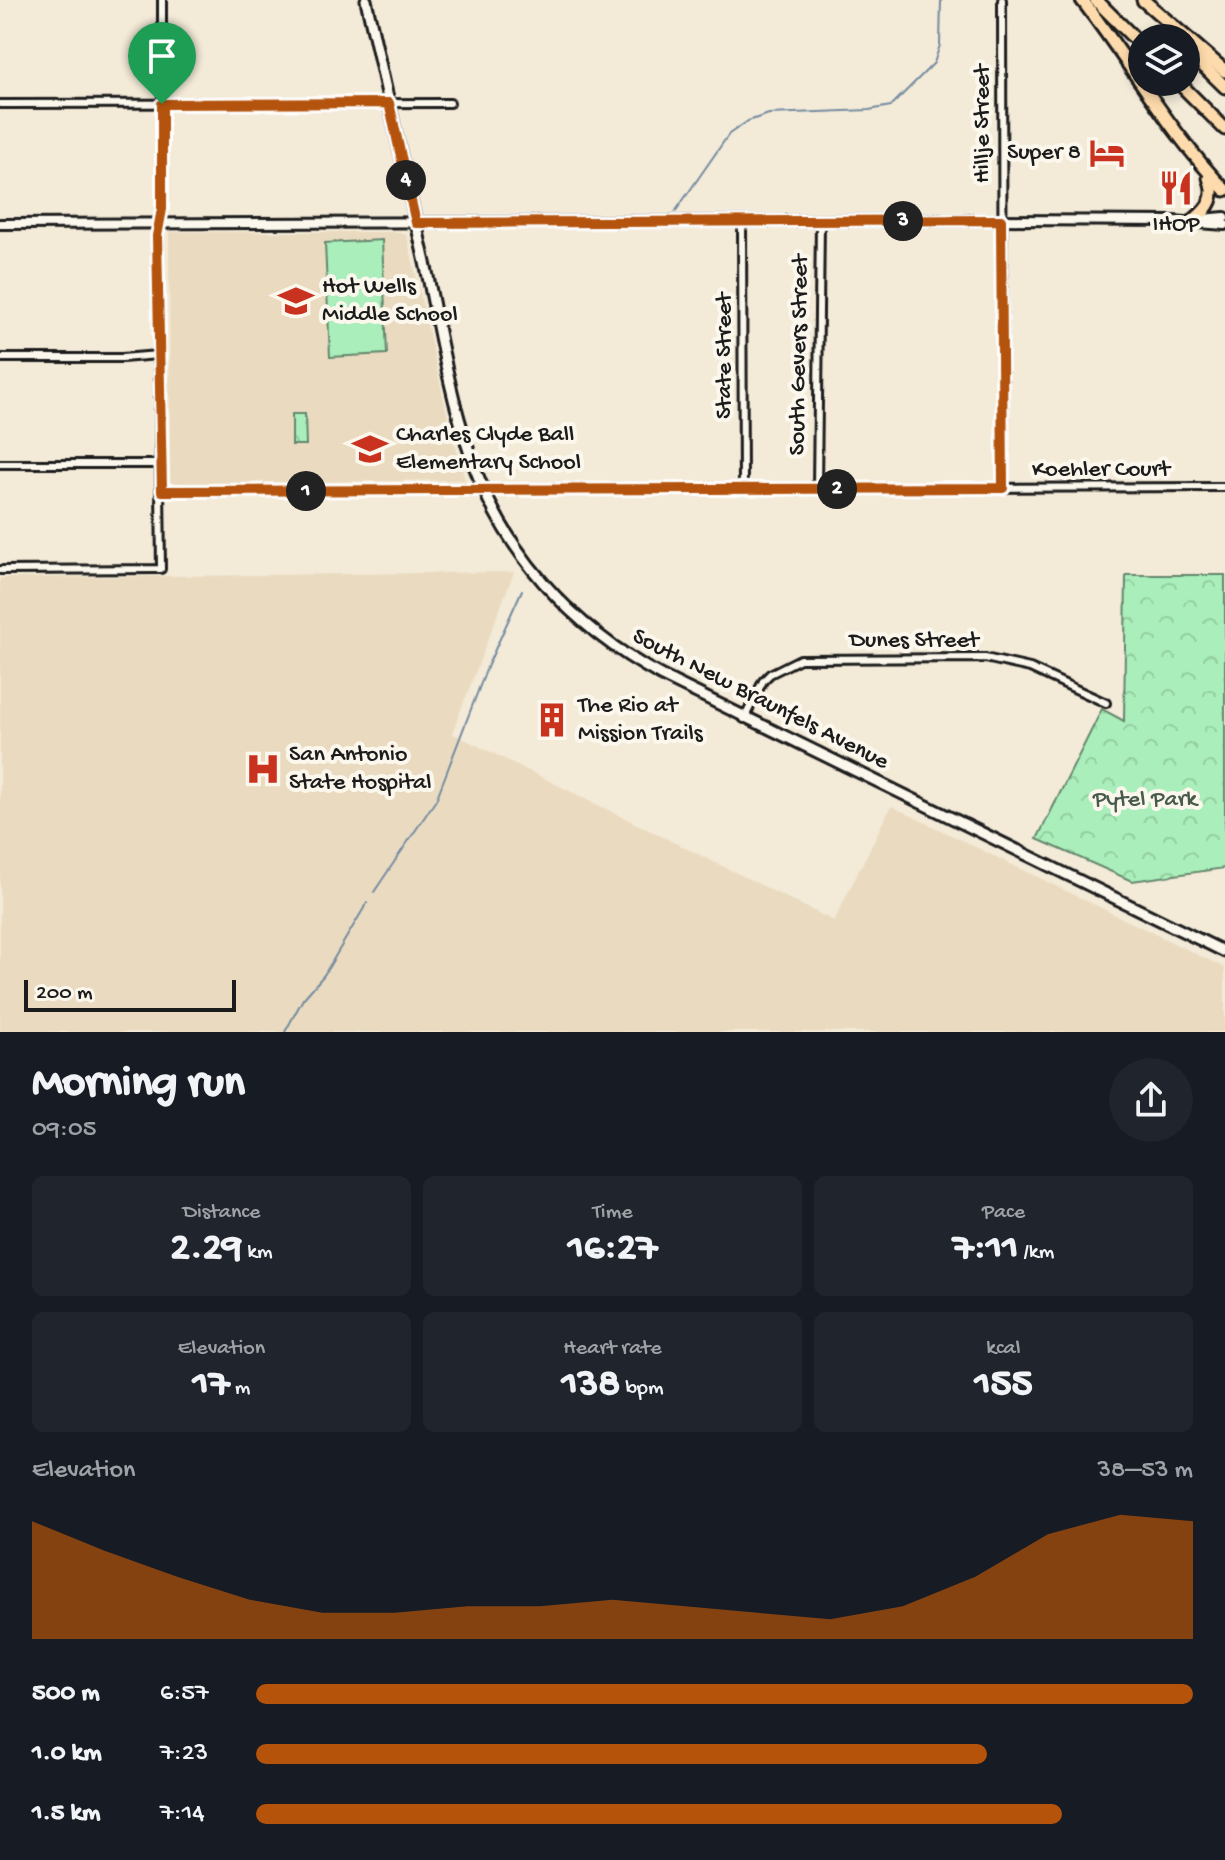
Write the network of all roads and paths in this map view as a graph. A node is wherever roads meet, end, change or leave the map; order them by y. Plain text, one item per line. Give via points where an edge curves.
1 (162, 0) edge
2 (366, 0) edge
3 (1002, 0) edge
4 (1082, 0) edge
5 (1096, 0) edge
6 (1137, 0) edge
7 (1143, 0) edge
8 (1161, 24) edge
9 (1128, 32) edge
10 (1200, 63) edge
11 (1225, 71) edge
12 (1225, 87) edge
13 (1192, 96) edge
14 (389, 103) junction
15 (450, 103) dead end
16 (0, 104) edge
17 (162, 104) junction
18 (1225, 129) edge
19 (1206, 170) junction
20 (1225, 190) edge
21 (1225, 217) edge
22 (1195, 219) junction
23 (1001, 220) junction
24 (1173, 221) junction
25 (820, 222) junction
26 (160, 223) junction
27 (416, 223) junction
28 (742, 223) junction
29 (0, 224) edge
30 (1225, 225) edge
31 (158, 355) junction
32 (0, 358) edge
33 (0, 464) edge
34 (161, 464) junction
35 (1225, 487) edge
36 (1003, 488) junction
37 (817, 489) junction
38 (743, 490) junction
39 (162, 491) junction
40 (485, 491) junction
41 (0, 570) edge
42 (1106, 703) dead end
43 (744, 719) junction
44 (1225, 952) edge

1 - 17 street
2 - 14 main road, South New Braunfels Avenue
3 - 23 street, Hillje Street
4 - 19 highway
5 - 9 highway
6 - 8 highway
7 - 11 highway
10 - 12 highway
13 - 18 highway
14 - 15 street
14 - 17 street
14 - 27 main road, South New Braunfels Avenue
16 - 17 street
17 - 26 street
19 - 20 highway
19 - 22 highway via 1212,198
21 - 22 street
22 - 24 street
23 - 24 street
23 - 25 street
23 - 36 street, Hillje Street
24 - 30 street
25 - 28 street
25 - 37 street, South Gevers Street
26 - 27 street
26 - 29 street
26 - 31 street
27 - 28 street
27 - 40 main road, South New Braunfels Avenue via 464,436
28 - 38 street, State Street
31 - 32 street
31 - 34 street
33 - 34 street
34 - 39 street
35 - 36 street, Koehler Court
36 - 37 street, Koehler Court
37 - 38 street, Koehler Court
38 - 40 street, Koehler Court
39 - 40 street, Koehler Court
39 - 41 street via 161,569
40 - 43 main road, South New Braunfels Avenue via 520,555 571,614 632,661
42 - 43 street, Dunes Street via 1030,668 985,658 800,659 763,681
43 - 44 main road, South New Braunfels Avenue

